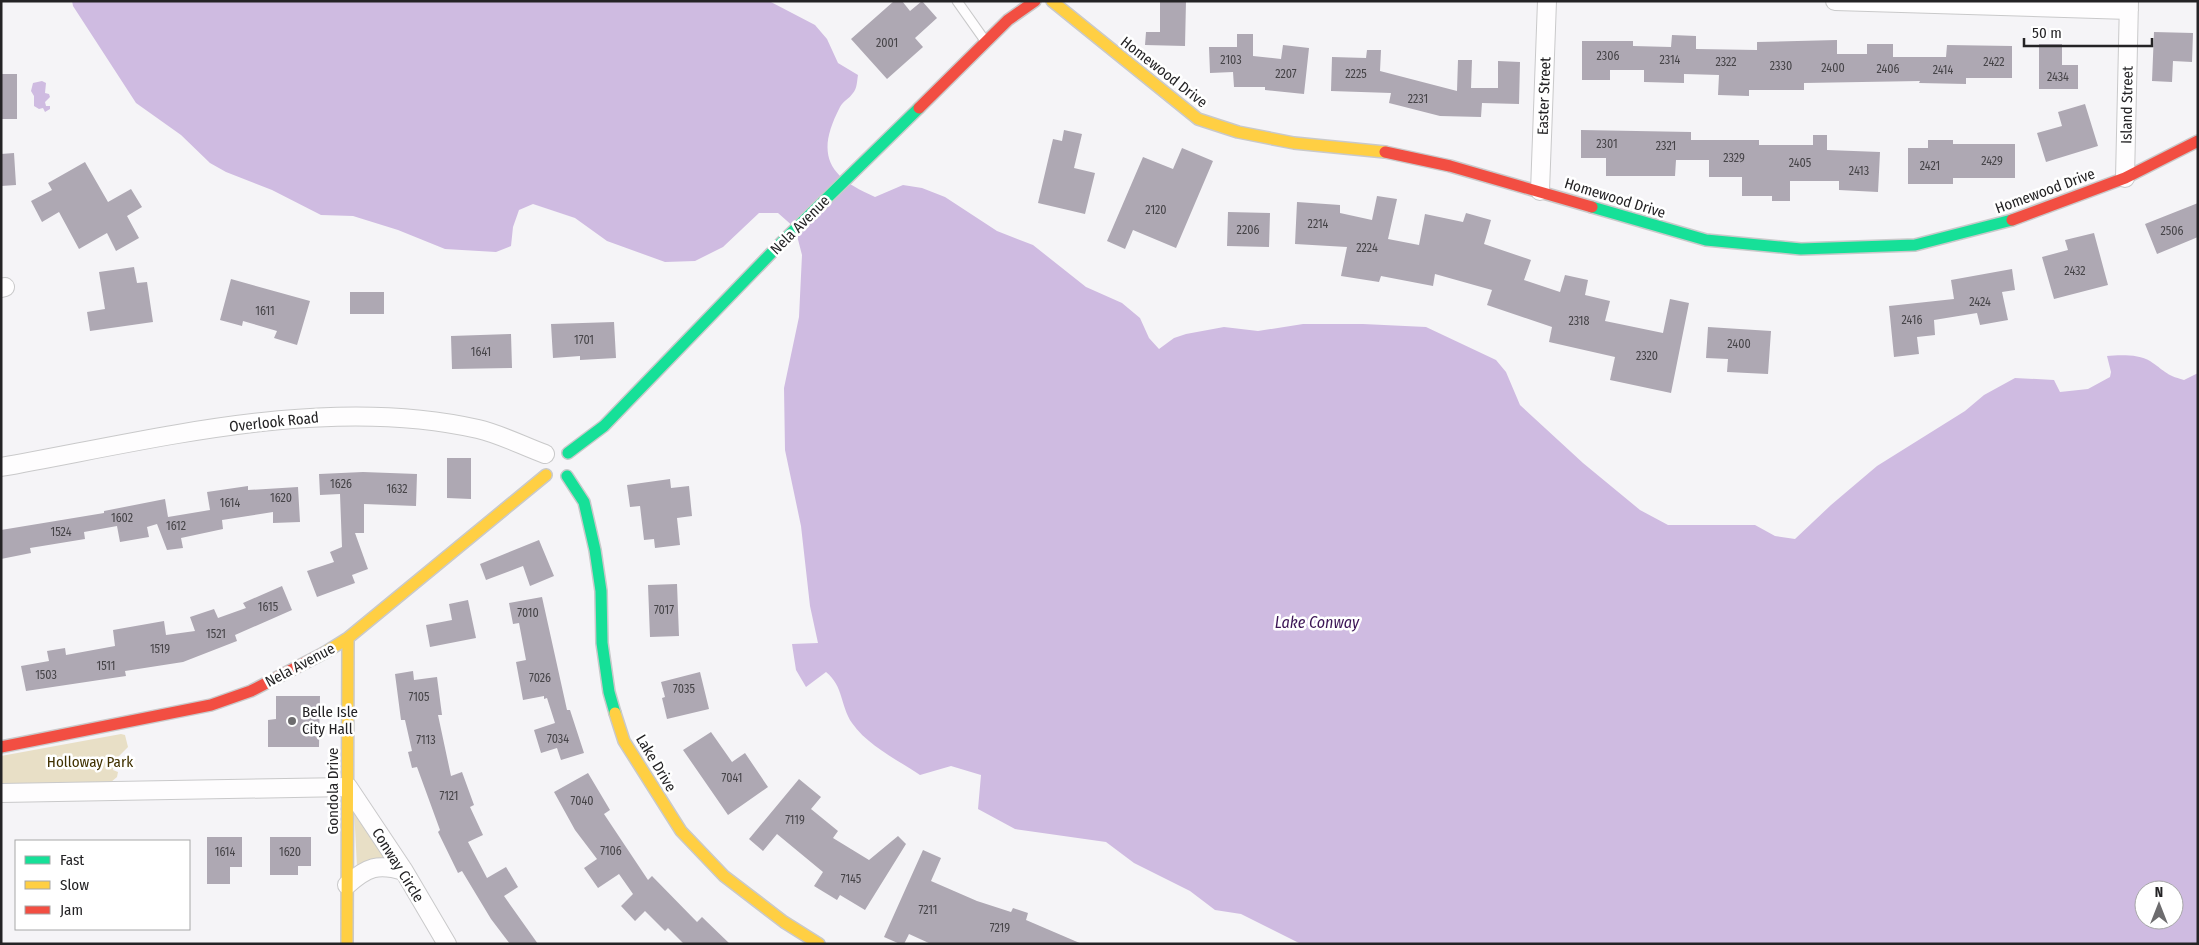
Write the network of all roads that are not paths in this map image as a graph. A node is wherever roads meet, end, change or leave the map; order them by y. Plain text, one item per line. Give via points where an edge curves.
1 (957, 1) edge
2 (1035, 1) edge
3 (1052, 1) edge
4 (1547, 1) edge
5 (1835, 1) edge
6 (2129, 6) edge
7 (986, 42) junction
8 (2198, 141) edge
9 (2125, 178) junction
10 (1540, 191) junction
11 (568, 453) junction
12 (545, 454) junction
13 (1, 467) edge
14 (546, 475) junction
15 (567, 476) junction
16 (348, 638) junction
17 (1, 747) edge
18 (348, 786) junction
19 (1, 793) edge
20 (404, 871) junction
21 (348, 885) junction
22 (347, 944) edge
23 (447, 944) edge
24 (818, 944) edge

1 - 7 lane
2 - 7 street, Nela Avenue via 1008,20
3 - 10 street, Homewood Drive via 1198,119 1238,132 1294,143 1380,151
4 - 10 street, Easter Street
5 - 6 street
6 - 9 street, Island Street
7 - 11 street, Nela Avenue via 780,244 604,426
8 - 9 street, Homewood Drive
9 - 10 street, Homewood Drive via 2025,217 1915,245 1801,250 1706,240
11 - 12 street via 554,449
11 - 15 street via 572,462
12 - 13 street, Overlook Road via 478,429 411,419 320,417 248,423
12 - 14 street via 541,463
14 - 15 street via 558,480
14 - 16 street, Nela Avenue
15 - 24 street, Lake Drive via 584,502 596,550 602,643 609,692 624,741 681,831 724,876
16 - 17 street, Nela Avenue via 286,674 211,705
16 - 18 street, Gondola Drive
18 - 19 street
18 - 20 street, Conway Circle
18 - 21 street, Gondola Drive
20 - 21 street via 388,866 373,867
20 - 23 street, Conway Circle
21 - 22 street, Gondola Drive

